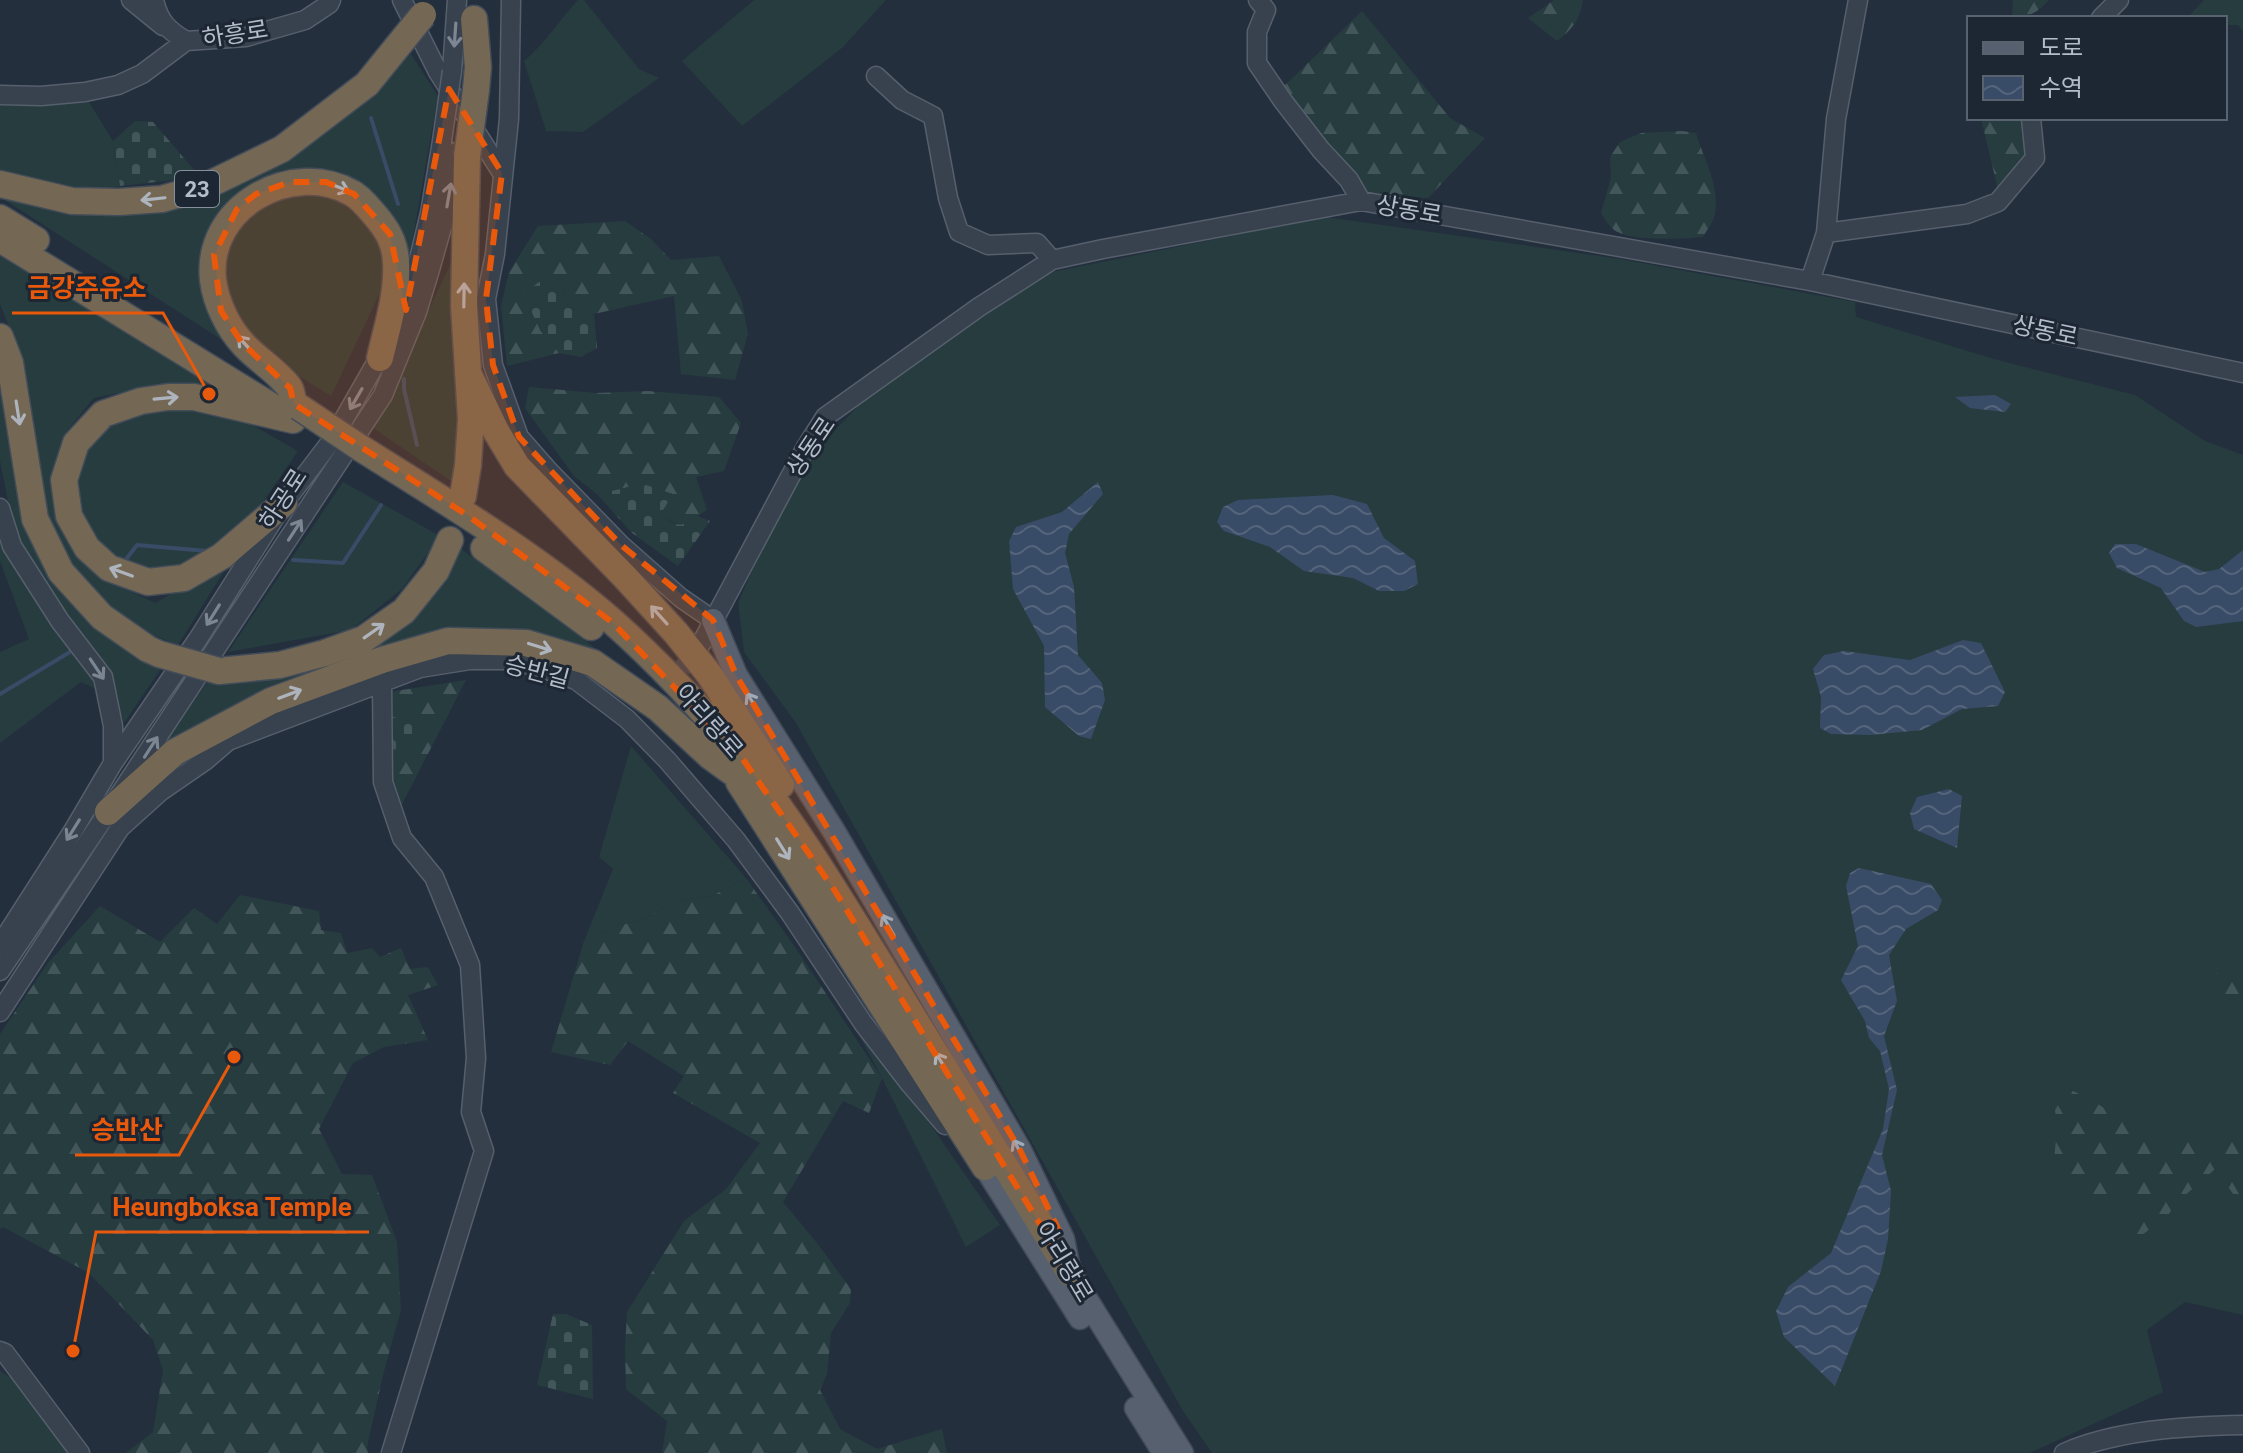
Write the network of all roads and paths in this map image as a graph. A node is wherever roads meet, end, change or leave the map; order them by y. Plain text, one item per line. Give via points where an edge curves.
1 (131, 0) edge
2 (154, 0) edge
3 (331, 0) edge
4 (511, 0) edge
5 (1258, 0) edge
6 (1858, 0) edge
7 (2119, 0) edge
8 (418, 5) edge
9 (469, 6) edge
10 (2103, 16) edge
11 (168, 30) junction
12 (186, 41) junction
13 (876, 76) dead end
14 (0, 95) edge
15 (2031, 120) edge
16 (455, 150) junction
17 (502, 173) junction
18 (0, 184) edge
19 (1361, 201) junction
20 (0, 218) edge
21 (1826, 233) junction
22 (0, 239) edge
23 (1052, 260) junction
24 (1810, 281) junction
25 (0, 337) edge
26 (380, 358) junction
27 (468, 373) junction
28 (2243, 373) edge
29 (297, 414) junction
30 (356, 452) junction
31 (463, 496) dead end
32 (284, 503) junction
33 (0, 508) edge
34 (450, 540) dead end
35 (713, 620) junction
36 (701, 644) tunnel mouth
37 (382, 682) junction
38 (113, 763) junction
39 (732, 772) junction
40 (108, 812) junction
41 (835, 891) junction
42 (0, 945) edge
43 (0, 971) edge
44 (0, 1012) edge
45 (985, 1167) junction
46 (1070, 1273) junction
47 (0, 1351) edge
48 (2243, 1425) edge
49 (80, 1453) edge
50 (391, 1453) edge
51 (1164, 1453) edge
52 (1182, 1453) edge
53 (2064, 1453) edge

1 - 11 street
2 - 11 street
3 - 12 street, 하흥로 via 305,20 246,37
4 - 17 street via 509,119
5 - 19 street via 1266,10 1257,32 1257,63
6 - 21 street via 1836,119
7 - 10 street
8 - 17 street via 438,72
8 -> 18 highway, 23, bridge via 367,84 282,149 204,187 162,199 103,202 72,201
9 - 16 highway, bridge via 478,67 465,81
11 - 12 street
12 - 14 street, 하흥로 via 118,85 41,96
13 - 23 street via 902,100 933,116 959,232 988,245 1037,243
15 - 21 street via 2035,158 1998,202 1967,214
16 - 26 street, 하공로 via 430,213 413,284
27 -> 16 highway
40 -> 16 street, 하공로 via 383,395 429,273 446,213
17 - 35 street via 486,299 493,365 519,437 621,545
19 - 23 street, 상동로
19 - 24 street, 상동로
20 - 29 highway, 아리랑로
21 - 24 street
22 - 29 highway, 아리랑로
23 - 35 street, 상동로 via 825,417
24 - 28 street, 상동로
25 -> 34 highway, bridge via 10,363 35,519 61,572 102,617 159,654 219,671 280,665 364,639 404,611 436,571
29 -> 26 highway via 290,388 242,343 221,311 213,280 223,230 256,194 290,182 326,182 354,194 390,234 395,290
26 -> 32 street, 하공로 via 332,440
27 - 31 highway via 471,419
41 -> 27 highway via 815,837 709,674 625,577 517,466
29 - 30 highway, 아리랑로, bridge
32 -> 29 highway via 222,556 184,578 148,582 109,568 87,548 69,516 64,480 76,443 103,414 141,401 194,397
30 - 39 highway, 아리랑로 via 620,649 714,745
30 - 41 highway, 아리랑로 via 470,517 612,622 742,758
32 -> 38 street, 하공로
33 -> 38 street via 12,546 103,677 113,726
35 - 36 street, 상동로
46 -> 35 main road via 1063,1239 1020,1150 736,675
37 - 44 street, 승반길 via 228,741 151,800 120,828
37 - 45 street, 승반길 via 420,668 510,660 576,680 642,721 736,840 975,1169
37 - 50 street via 383,782 402,838 434,877 470,965 476,1058 471,1112 484,1151
38 -> 42 street, 하공로
40 -> 39 highway via 175,752 271,701 448,641 526,643 593,663 658,708
39 -> 45 highway, 아리랑로
40 - 43 street, 하공로
46 -> 41 highway, 아리랑로
45 - 51 main road, 아리랑로
46 - 52 main road, 아리랑로
47 - 49 street
48 - 53 street via 2189,1425 2088,1442

